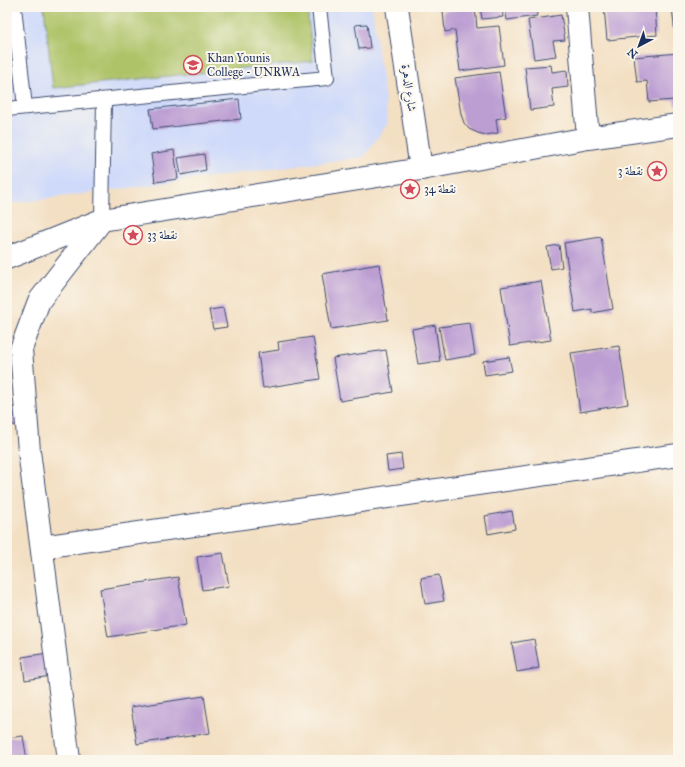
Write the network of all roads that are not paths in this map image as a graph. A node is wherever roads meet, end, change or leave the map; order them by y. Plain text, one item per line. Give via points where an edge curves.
1 (14, 7) edge
2 (320, 7) edge
3 (397, 7) edge
4 (577, 7) edge
5 (104, 100) junction
6 (25, 107) junction
7 (7, 109) edge
8 (678, 126) edge
9 (588, 138) junction
10 (421, 169) junction
11 (102, 220) junction
12 (7, 258) edge
13 (678, 456) edge
14 (42, 547) junction
15 (69, 760) edge

1 - 6 lane
2 - 5 lane via 327,78
3 - 10 street, شارع الدهرة
4 - 9 street
5 - 6 lane
5 - 11 lane
6 - 7 lane
8 - 9 street
9 - 10 street
10 - 11 street
11 - 12 street
11 - 14 street via 39,301 21,349 29,451
13 - 14 street
14 - 15 street

